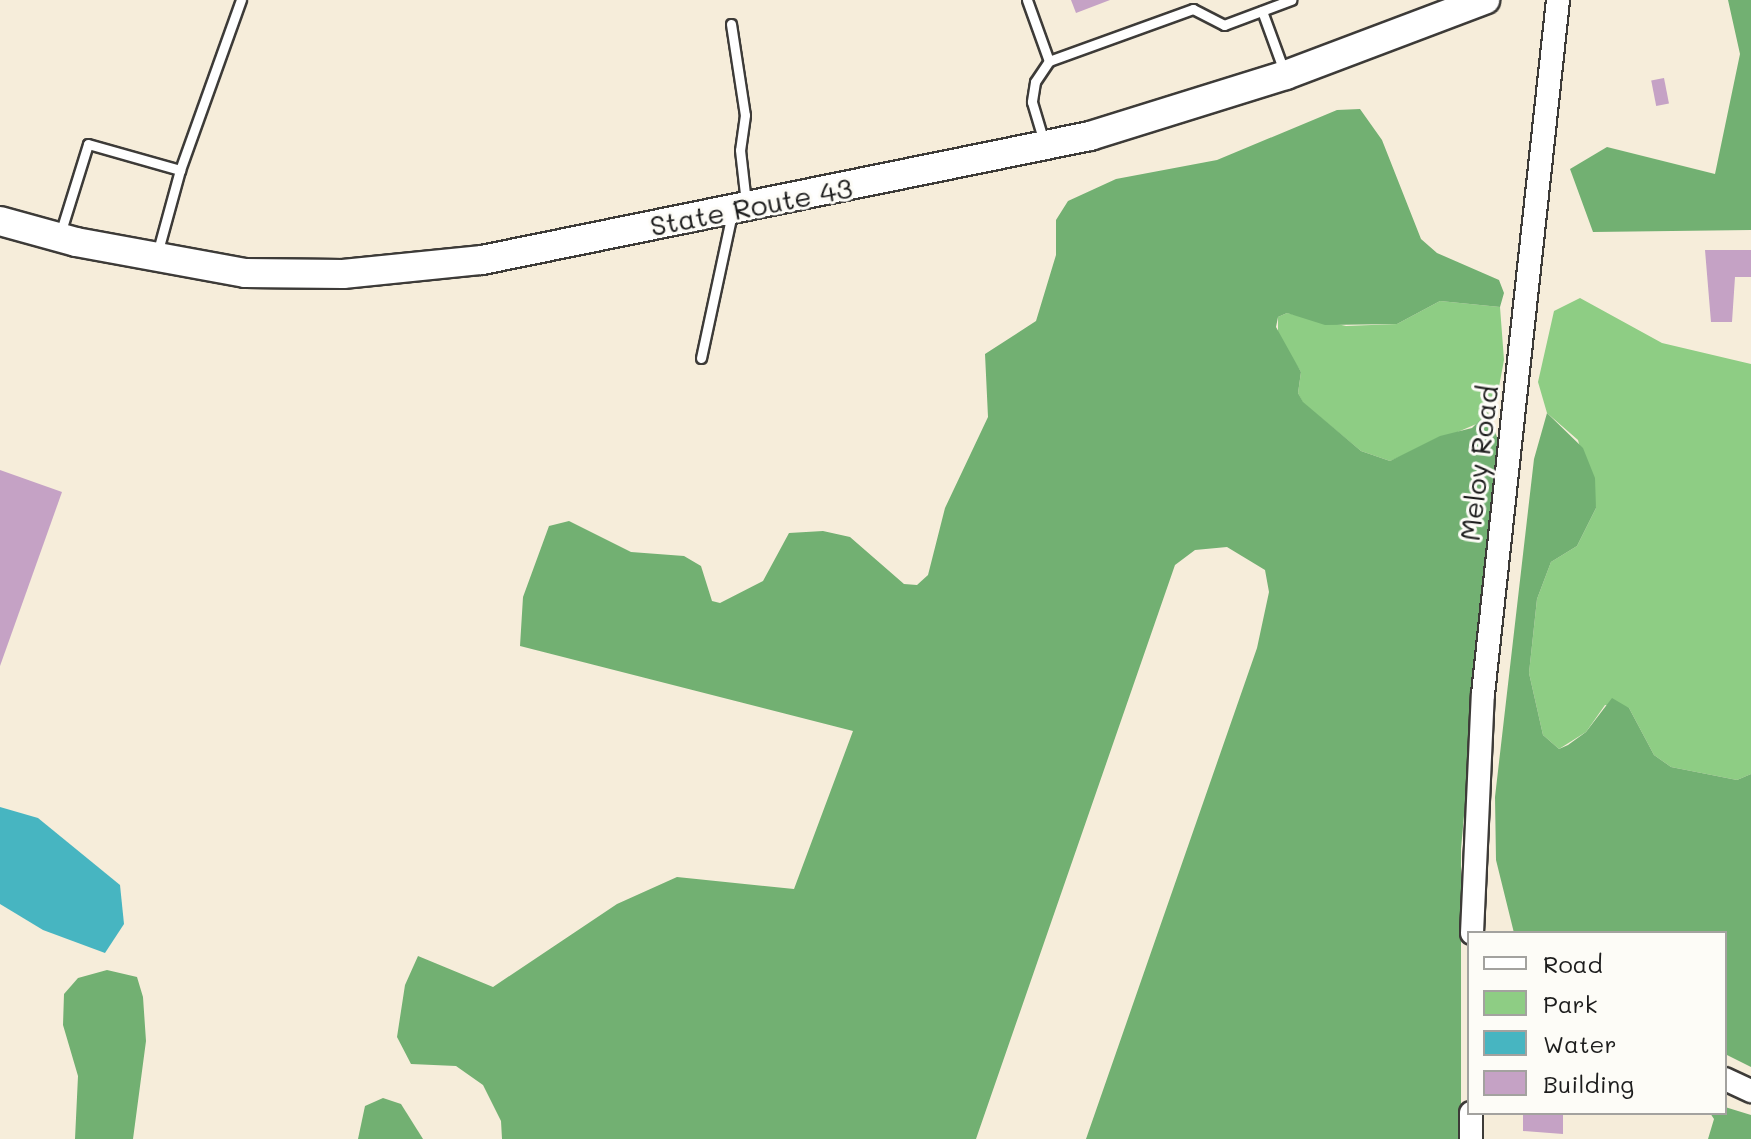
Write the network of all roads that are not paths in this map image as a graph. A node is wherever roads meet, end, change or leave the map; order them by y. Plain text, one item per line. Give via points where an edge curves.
1 (241, 0) edge
2 (1027, 0) edge
3 (1201, 0) edge
4 (1291, 0) edge
5 (1485, 0) edge
6 (1558, 0) edge
7 (1193, 9) junction
8 (1262, 11) junction
9 (731, 24) dead end
10 (1049, 61) junction
11 (1286, 75) junction
12 (1045, 145) junction
13 (180, 170) junction
14 (740, 209) junction
15 (0, 221) edge
16 (59, 238) junction
17 (155, 259) junction
18 (701, 358) dead end
19 (1472, 931) edge
20 (1727, 1080) edge
21 (1751, 1091) edge
22 (1471, 1115) edge
23 (1471, 1139) edge

1 - 13 lane
2 - 10 lane
3 - 7 lane
4 - 8 lane
5 - 11 main road, State Route 43
6 - 19 street, Meloy Road via 1483,694
7 - 8 lane via 1224,25
7 - 10 lane
8 - 11 lane
9 - 14 lane via 745,115
10 - 12 lane via 1035,82 1032,102
11 - 12 main road, State Route 43 via 1188,108
12 - 14 main road, State Route 43
13 - 16 lane via 88,144
13 - 17 lane
14 - 17 main road, State Route 43 via 482,260 408,269 292,276
14 - 18 lane
15 - 16 main road, State Route 43
16 - 17 main road, State Route 43
20 - 21 street
22 - 23 street

